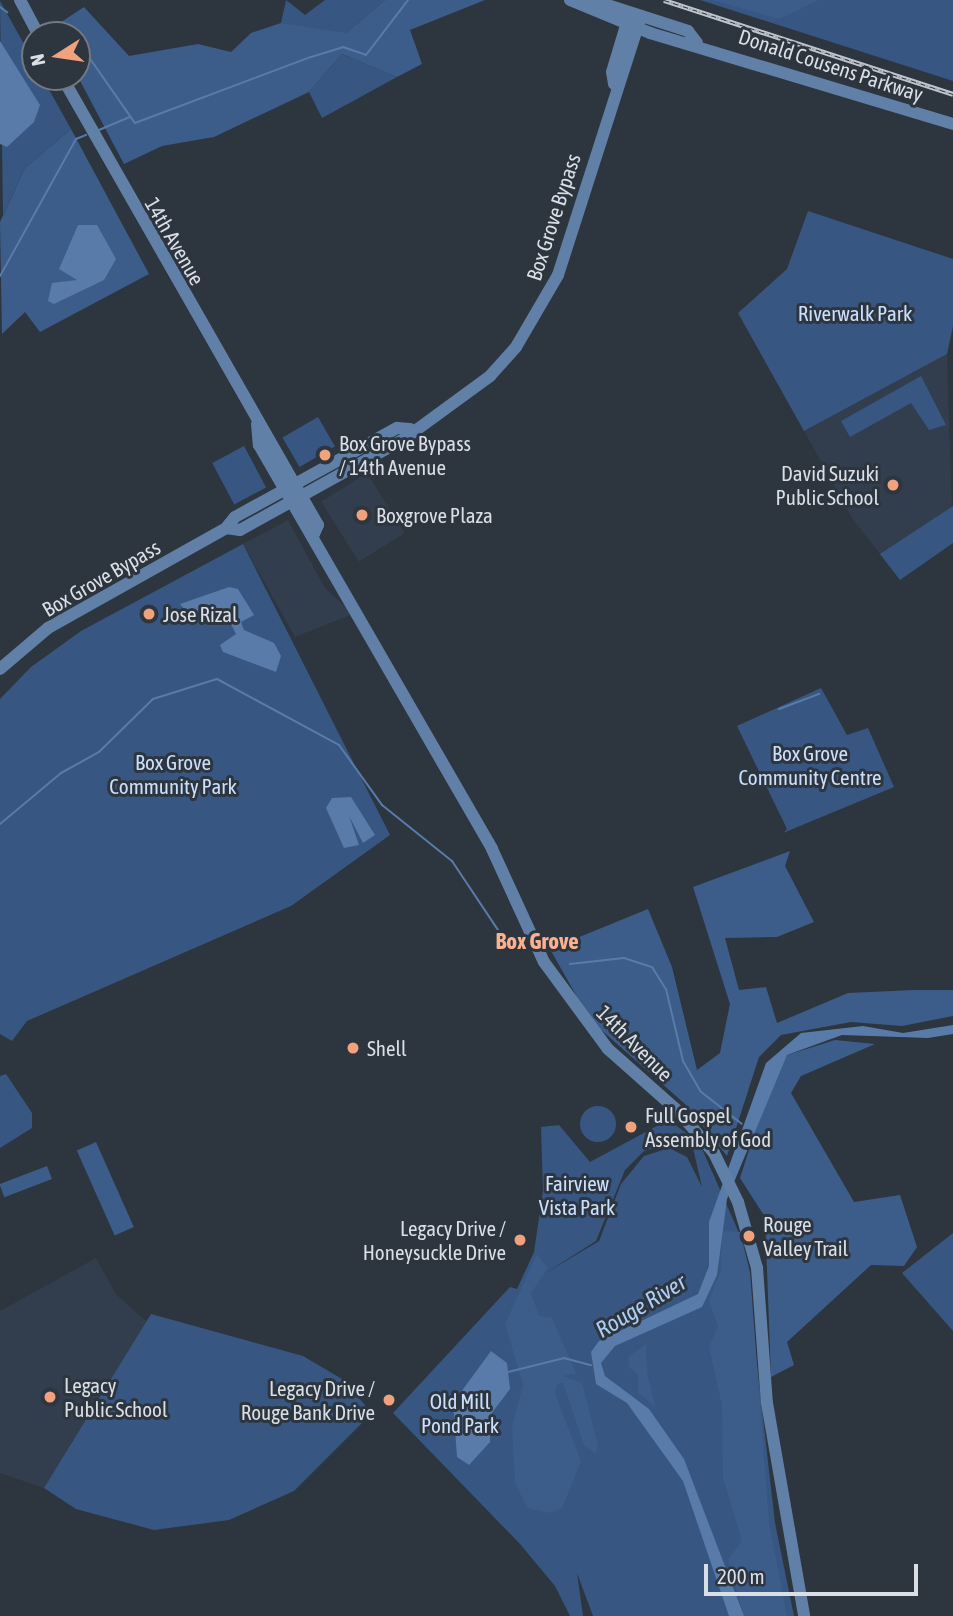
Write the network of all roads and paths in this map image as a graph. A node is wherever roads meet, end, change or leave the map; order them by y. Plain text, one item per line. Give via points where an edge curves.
1 (20, 0) edge
2 (570, 0) edge
3 (592, 0) edge
4 (634, 20) junction
5 (31, 21) edge
6 (70, 91) edge
7 (953, 124) edge
8 (410, 429) junction
9 (290, 487) junction
10 (297, 499) junction
11 (226, 528) junction
12 (0, 669) edge
13 (804, 1616) edge

1 - 5 main road
2 - 4 main road, Donald Cousens Parkway
3 - 4 main road, Donald Cousens Parkway
4 - 7 main road, Donald Cousens Parkway via 688,31 696,43
4 - 8 main road, Box Grove Bypass via 612,72 614,83 558,275 537,317 489,376
6 - 9 main road, 14th Avenue via 257,424 259,445
8 - 9 main road, Box Grove Bypass via 397,428
8 - 10 main road, Box Grove Bypass via 404,439
9 - 10 main road, 14th Avenue
9 - 11 main road, Box Grove Bypass
10 - 11 main road, Box Grove Bypass via 240,530
10 - 13 main road, 14th Avenue via 492,849 544,961 608,1049 714,1153 738,1202 757,1268 765,1389 792,1577
11 - 12 main road, Box Grove Bypass via 48,628

